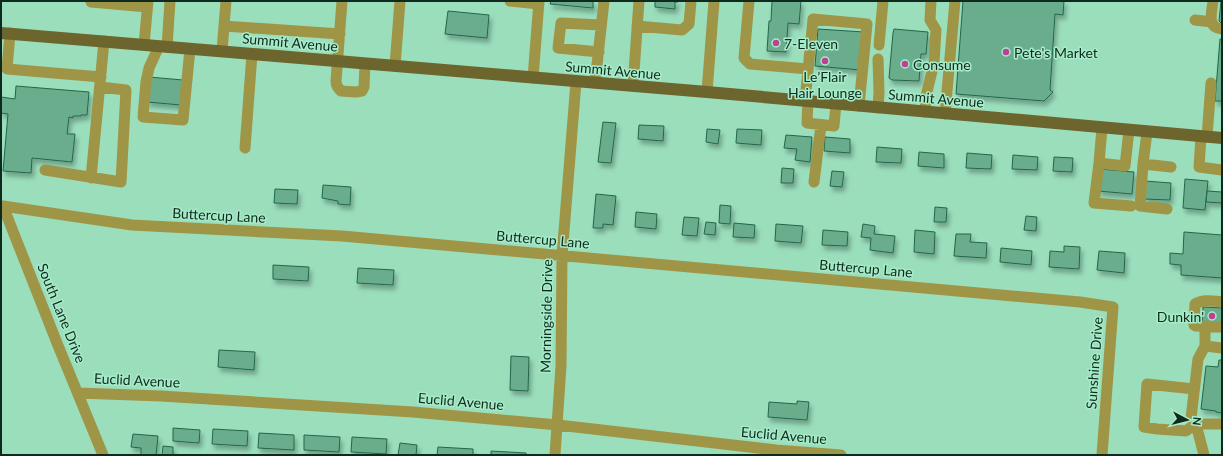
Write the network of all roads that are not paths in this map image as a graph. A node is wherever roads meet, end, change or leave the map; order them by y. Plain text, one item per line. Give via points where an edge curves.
1 (170, 1) edge
2 (226, 1) edge
3 (342, 1) edge
4 (400, 1) edge
5 (510, 1) edge
6 (604, 1) edge
7 (639, 1) edge
8 (691, 1) edge
9 (714, 1) edge
10 (749, 1) edge
11 (883, 1) edge
12 (931, 1) edge
13 (955, 1) edge
14 (1213, 1) edge
15 (91, 2) dead end
16 (539, 3) edge
17 (147, 4) edge
18 (1194, 20) dead end
19 (1212, 22) junction
20 (601, 25) junction
21 (224, 26) junction
22 (637, 26) junction
23 (1222, 29) edge
24 (6, 33) edge
25 (340, 34) junction
26 (104, 41) junction
27 (144, 45) junction
28 (879, 45) dead end
29 (163, 46) junction
30 (190, 49) junction
31 (222, 51) junction
32 (599, 52) junction
33 (252, 54) junction
34 (878, 59) dead end
35 (337, 61) junction
36 (365, 64) junction
37 (395, 66) junction
38 (808, 69) junction
39 (533, 78) junction
40 (100, 82) junction
41 (576, 82) junction
42 (595, 83) junction
43 (1211, 83) dead end
44 (632, 86) junction
45 (707, 92) junction
46 (807, 101) junction
47 (836, 104) junction
48 (859, 106) junction
49 (878, 108) junction
50 (924, 112) junction
51 (945, 114) junction
52 (821, 125) junction
53 (1102, 128) junction
54 (1129, 130) junction
55 (1147, 132) junction
56 (1204, 137) junction
57 (1222, 138) edge
58 (245, 148) dead end
59 (1099, 163) junction
60 (1143, 164) junction
61 (1171, 167) dead end
62 (45, 170) dead end
63 (1222, 170) edge
64 (91, 178) junction
65 (814, 182) dead end
66 (2, 206) edge
67 (1131, 206) dead end
68 (1167, 208) dead end
69 (562, 256) junction
70 (1080, 302) joint
71 (1222, 302) edge
72 (1205, 326) junction
73 (1222, 327) edge
74 (1205, 346) junction
75 (1222, 348) edge
76 (1194, 389) junction
77 (78, 393) junction
78 (1195, 424) junction
79 (1222, 424) edge
80 (558, 425) junction
81 (103, 455) edge
82 (555, 455) edge
83 (841, 455) edge
84 (1102, 455) edge
85 (1204, 455) edge

1 - 29 street
2 - 21 street
3 - 25 street
4 - 37 street
5 - 16 street
6 - 20 street
7 - 22 street
8 - 22 street via 689,24 682,30
9 - 45 street
10 - 38 street via 744,58 750,64
11 - 28 street
12 - 50 street via 930,20 936,30 934,63
13 - 51 street
14 - 19 street
15 - 17 street
16 - 39 street
17 - 27 street
18 - 19 street
19 - 23 street via 1216,29
20 - 32 street
20 - 32 street via 561,23 558,48
21 - 25 street
21 - 31 street
22 - 44 street
24 - 26 main road, Summit Avenue
24 - 40 street via 7,70
25 - 35 street
26 - 27 main road, Summit Avenue
26 - 40 street
27 - 29 main road, Summit Avenue
29 - 30 main road, Summit Avenue
29 - 30 street via 149,68 143,117 183,120
30 - 31 main road, Summit Avenue
31 - 33 main road, Summit Avenue
32 - 42 street
33 - 35 main road, Summit Avenue
33 - 58 street
34 - 49 street
35 - 36 main road, Summit Avenue
35 - 36 street via 336,85 341,91 363,90
36 - 37 main road, Summit Avenue
37 - 39 main road, Summit Avenue
38 - 46 street
38 - 48 street via 813,19 867,24
39 - 41 main road, Summit Avenue
40 - 64 street
40 - 64 street via 126,90 120,182
41 - 42 main road, Summit Avenue
41 - 69 street, Morningside Drive
42 - 44 main road, Summit Avenue
43 - 56 street
44 - 45 main road, Summit Avenue
45 - 46 main road, Summit Avenue
46 - 47 main road, Summit Avenue
46 - 52 street via 807,123
47 - 48 main road, Summit Avenue
47 - 52 street via 834,126
48 - 49 main road, Summit Avenue
49 - 50 main road, Summit Avenue
50 - 51 main road, Summit Avenue
51 - 53 main road, Summit Avenue
52 - 65 street
53 - 54 main road, Summit Avenue
53 - 59 street
54 - 55 main road, Summit Avenue
54 - 59 street via 1125,166
55 - 56 main road, Summit Avenue
55 - 60 street
56 - 57 main road, Summit Avenue
56 - 63 street via 1199,168
59 - 67 street via 1094,203
60 - 61 street
60 - 68 street via 1140,206
62 - 64 street
66 - 69 street, Buttercup Lane via 132,225 342,236
66 - 77 street, South Lane Drive
69 - 70 street, Buttercup Lane
69 - 80 street, Morningside Drive
70 - 84 street, Sunshine Drive via 1113,307
71 - 72 street via 1199,301 1195,304 1194,326
72 - 73 street
72 - 74 street
74 - 75 street
74 - 76 street via 1198,359
76 - 78 street via 1191,418
76 - 78 street via 1147,384 1144,427 1186,431
77 - 80 street, Euclid Avenue via 413,412
77 - 81 street, South Lane Drive
78 - 79 street
78 - 85 street
80 - 82 street, Morningside Drive
80 - 83 street, Euclid Avenue

